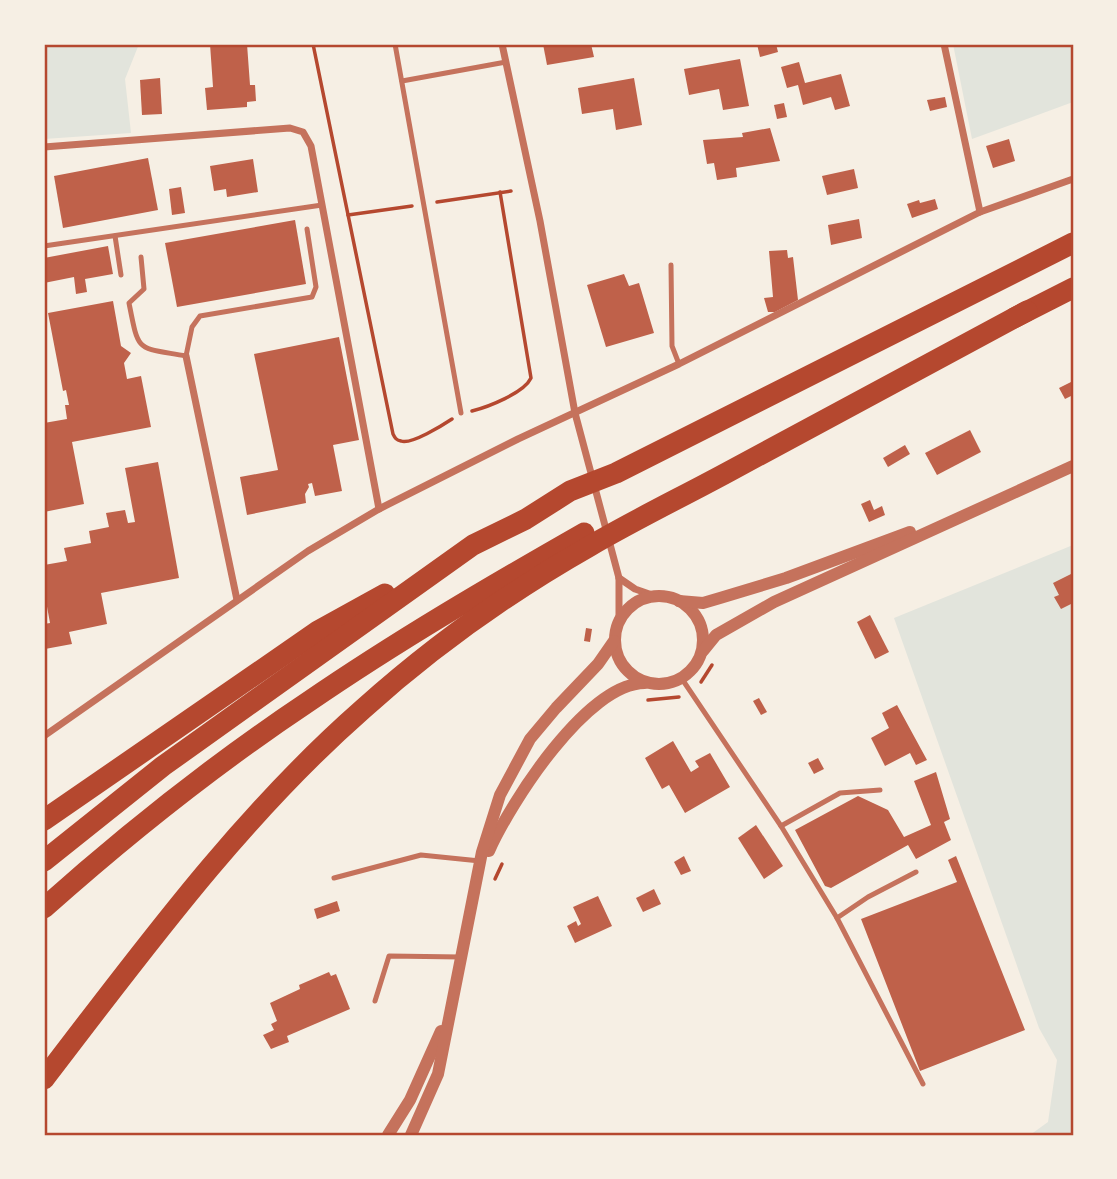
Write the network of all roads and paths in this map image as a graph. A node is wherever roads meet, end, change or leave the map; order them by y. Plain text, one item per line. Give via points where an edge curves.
1 (313, 44) edge
2 (395, 44) edge
3 (502, 44) edge
4 (944, 44) edge
5 (506, 62) junction
6 (402, 81) junction
7 (44, 147) edge
8 (1073, 179) edge
9 (500, 192) dead end
10 (322, 205) junction
11 (980, 212) junction
12 (307, 229) dead end
13 (116, 236) junction
14 (1073, 243) edge
15 (44, 246) edge
16 (141, 257) dead end
17 (671, 265) dead end
18 (121, 275) dead end
19 (1073, 288) edge
20 (1027, 311) junction
21 (186, 356) junction
22 (679, 364) junction
23 (461, 413) junction
24 (576, 413) junction
25 (1073, 466) edge
26 (1028, 487) junction
27 (379, 509) junction
28 (473, 545) junction
29 (619, 578) junction
30 (655, 596) junction
31 (237, 600) junction
32 (679, 601) junction
33 (619, 622) junction
34 (614, 641) junction
35 (703, 651) junction
36 (713, 663) dead end
37 (682, 678) junction
38 (645, 683) junction
39 (693, 693) junction
40 (642, 698) dead end
41 (44, 736) edge
42 (880, 790) dead end
43 (44, 820) edge
44 (780, 826) junction
45 (44, 861) edge
46 (480, 861) junction
47 (916, 872) dead end
48 (477, 876) junction
49 (334, 878) dead end
50 (44, 908) edge
51 (837, 918) junction
52 (461, 957) junction
53 (375, 1001) dead end
54 (450, 1012) junction
55 (44, 1079) edge
56 (923, 1084) dead end
57 (388, 1135) edge
58 (411, 1135) edge

1 - 23 path via 393,434 397,440 411,440
2 - 6 lane
3 - 5 street
4 - 11 street
5 - 6 lane
5 - 24 street
6 - 23 lane
7 - 10 street via 290,128 303,132 312,146
8 - 11 street
9 - 23 path via 531,378 523,389
10 - 13 lane
10 - 27 street
11 - 22 street
12 - 21 lane via 316,288 312,297 200,316 192,327
13 - 15 lane
13 - 18 lane
14 - 28 highway via 616,473 570,491
16 - 21 lane via 144,289 130,303 136,339 145,349
17 - 22 lane via 672,346
19 - 20 highway
20 - 50 highway via 597,526 489,588 271,727 190,786
20 - 55 highway via 590,546 506,597 432,652 363,709 257,812
21 - 31 street
22 - 24 street
24 - 27 street
24 - 29 street
25 - 26 street
26 - 32 street via 786,578 703,603
26 - 35 street via 774,602 716,635
27 - 31 street
28 - 43 highway via 318,631
28 - 45 highway via 163,766
29 - 30 street
29 - 33 street
30 - 32 street
30 - 33 street via 634,604
31 - 41 street
32 - 35 street via 699,622
33 - 34 street
34 - 38 street via 623,667
34 - 46 street via 530,739 500,795
35 - 37 street via 695,667
36 - 39 path
37 - 38 street via 671,684
37 - 39 lane
38 - 48 street via 633,683 598,702 559,743 515,803
39 - 40 path via 653,701
39 - 44 lane
42 - 44 lane via 839,793
44 - 51 lane
46 - 48 street
46 - 49 lane via 421,855
47 - 51 lane
48 - 52 street
51 - 56 lane
52 - 53 lane via 389,956
52 - 54 street
54 - 57 street via 410,1100
54 - 58 street via 438,1074

